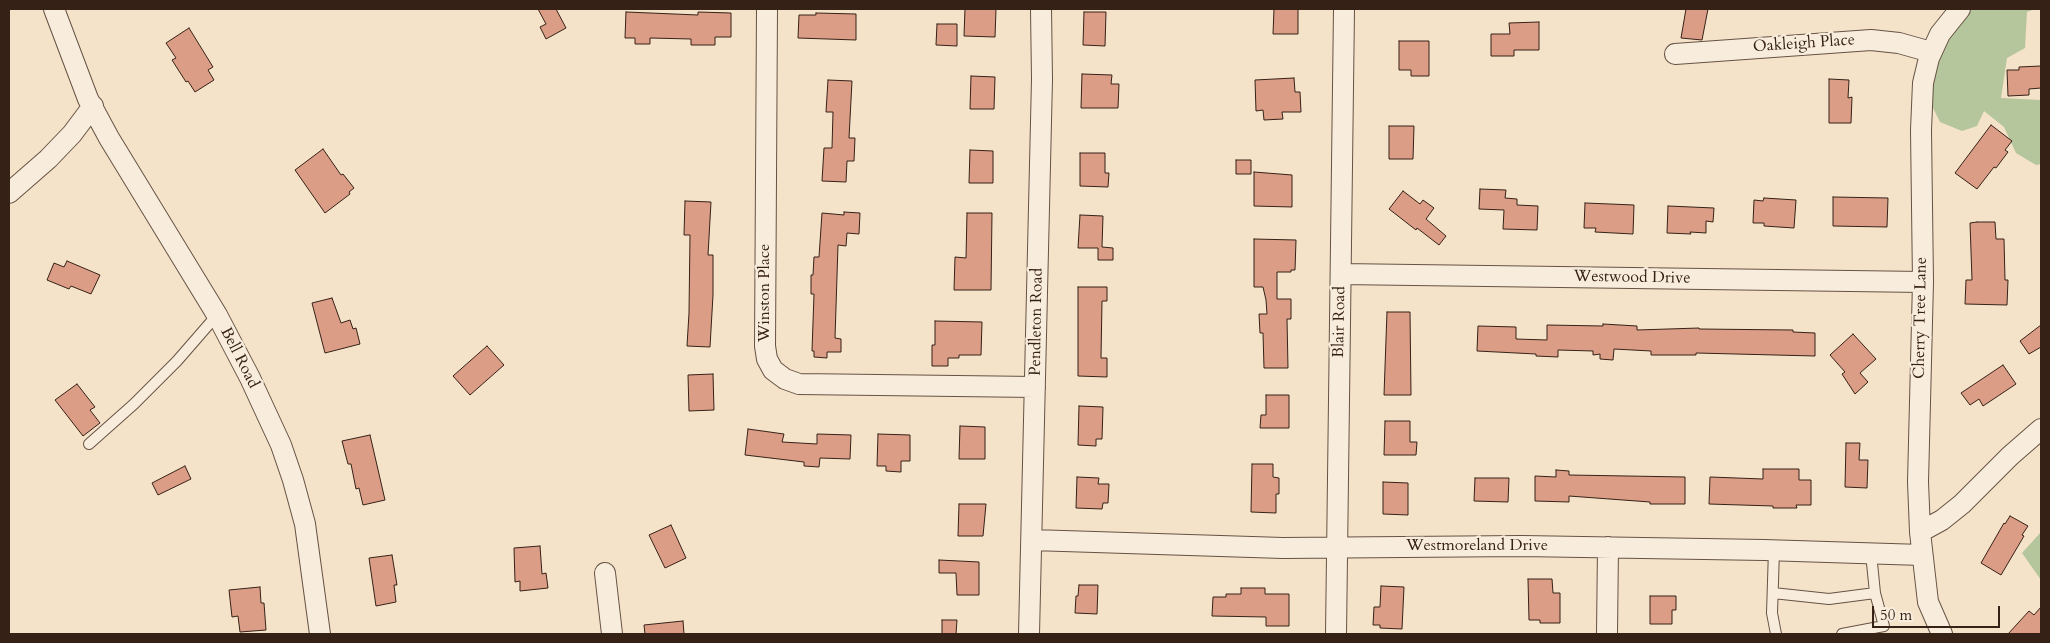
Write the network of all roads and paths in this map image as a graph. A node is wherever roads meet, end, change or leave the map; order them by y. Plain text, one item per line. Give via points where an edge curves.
1 (54, 9) edge
2 (767, 9) edge
3 (1042, 9) edge
4 (1344, 9) edge
5 (1960, 9) edge
6 (1931, 52) junction
7 (1675, 54) dead end
8 (92, 106) junction
9 (9, 192) edge
10 (1341, 274) junction
11 (1923, 282) junction
12 (217, 315) junction
13 (1035, 387) junction
14 (2041, 429) edge
15 (88, 444) dead end
16 (1920, 532) junction
17 (1032, 540) junction
18 (1336, 547) junction
19 (1608, 547) junction
20 (1774, 550) junction
21 (1871, 553) junction
22 (1922, 555) junction
23 (605, 573) dead end
24 (1773, 593) junction
25 (1874, 593) junction
26 (1885, 630) edge
27 (320, 634) edge
28 (612, 634) edge
29 (1029, 634) edge
30 (1336, 634) edge
31 (1607, 634) edge
32 (1776, 634) edge
33 (1842, 634) edge
34 (1942, 634) edge

1 - 8 street, Bell Road
2 - 13 street, Winston Place via 764,346 773,370 799,384
3 - 13 street, Pendleton Road
4 - 10 street, Blair Road
5 - 6 street, Cherry Tree Lane via 1940,34
6 - 7 street, Oakleigh Place via 1899,43 1871,40
6 - 11 street, Cherry Tree Lane via 1922,92
8 - 9 street via 48,159
8 - 12 street, Bell Road
10 - 11 street, Westwood Drive
10 - 18 street, Blair Road
11 - 16 street, Cherry Tree Lane via 1918,482
12 - 15 lane via 153,386
12 - 27 street, Bell Road via 281,445 293,480 305,524
13 - 17 street, Pendleton Road
14 - 16 street via 1962,504
16 - 22 street, Cherry Tree Lane
17 - 18 street, Westmoreland Drive
17 - 29 street, Pendleton Road
18 - 19 street, Westmoreland Drive
18 - 30 street, Blair Road
19 - 20 street, Westmoreland Drive
19 - 31 street
20 - 21 street, Westmoreland Drive
20 - 24 lane
21 - 22 street, Westmoreland Drive
21 - 25 lane
22 - 34 street, Cherry Tree Lane via 1928,602
23 - 28 street
24 - 25 lane via 1829,599
24 - 32 lane
25 - 26 lane
26 - 33 lane

